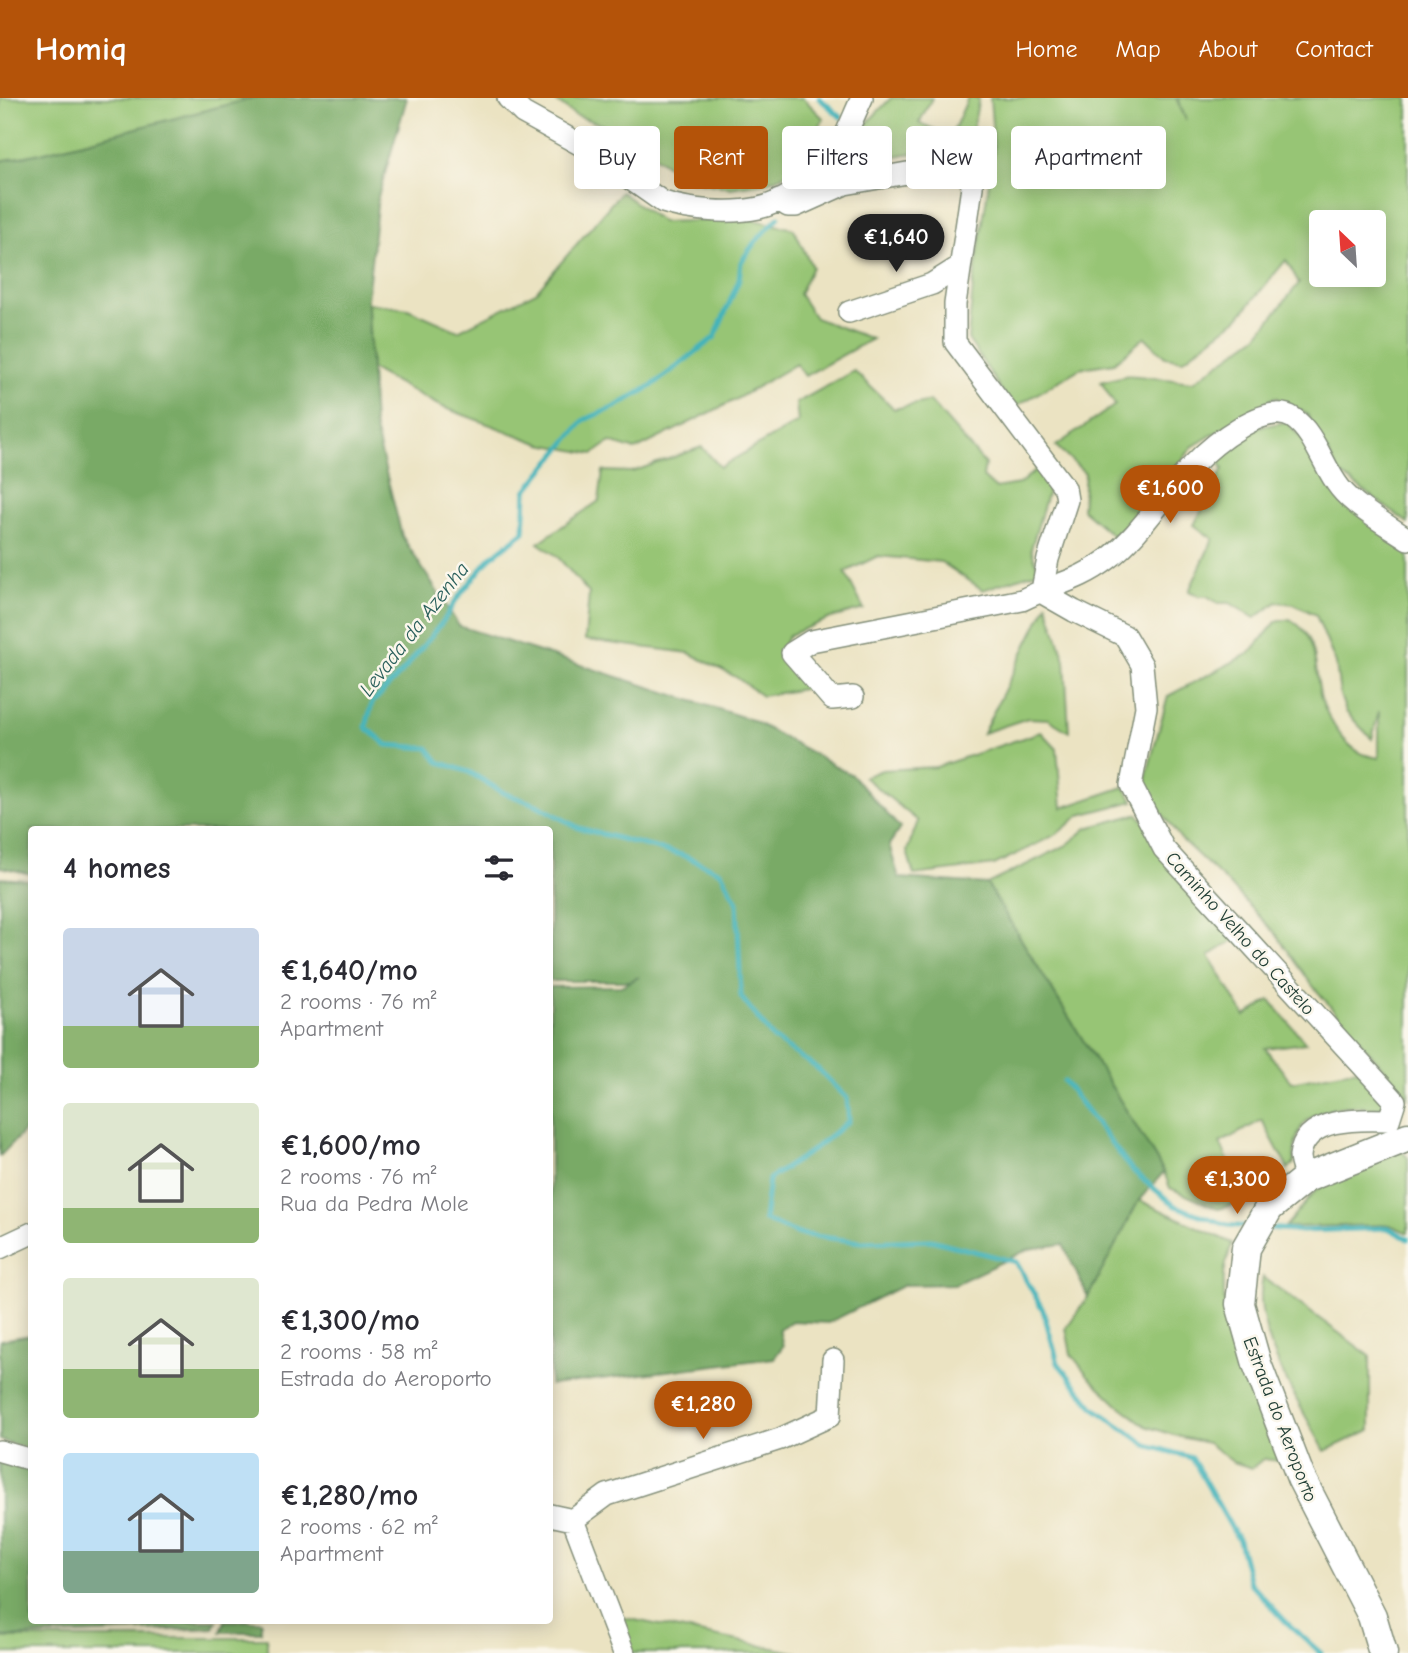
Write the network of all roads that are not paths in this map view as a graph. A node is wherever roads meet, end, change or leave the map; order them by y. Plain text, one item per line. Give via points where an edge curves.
1 (508, 98) edge
2 (862, 98) edge
3 (779, 200) junction
4 (959, 267) junction
5 (849, 312) dead end
6 (1408, 539) edge
7 (1045, 590) junction
8 (853, 697) dead end
9 (1408, 1137) edge
10 (1306, 1178) junction
11 (28, 1235) edge
12 (0, 1248) edge
13 (833, 1360) dead end
14 (0, 1451) edge
15 (28, 1459) edge
16 (553, 1516) edge
17 (573, 1520) junction
18 (624, 1653) edge
19 (1383, 1653) edge

1 - 3 street via 523,113 583,146 663,202 716,210 757,209
2 - 3 street via 823,171
3 - 4 street via 796,206 845,184 907,173 963,173 972,187
4 - 5 street via 932,284
4 - 7 street via 956,345 1065,488 1067,500 1048,559
6 - 7 street via 1348,496 1301,425 1275,413 1247,423 1199,459 1109,559 1074,580
7 - 8 street via 1022,600 811,641 792,653 832,699
7 - 10 street, Caminho Velho do Castelo via 1049,598 1125,636 1142,665 1146,707 1131,785 1164,849 1395,1101 1389,1120 1364,1119 1316,1130 1300,1158
9 - 10 main road, Estrada do Aeroporto
10 - 19 main road, Estrada do Aeroporto via 1269,1208 1246,1248 1240,1304 1256,1364 1308,1494 1373,1616
11 - 12 street
13 - 17 street via 830,1416 780,1439 607,1495
14 - 15 street
16 - 17 street
17 - 18 street

